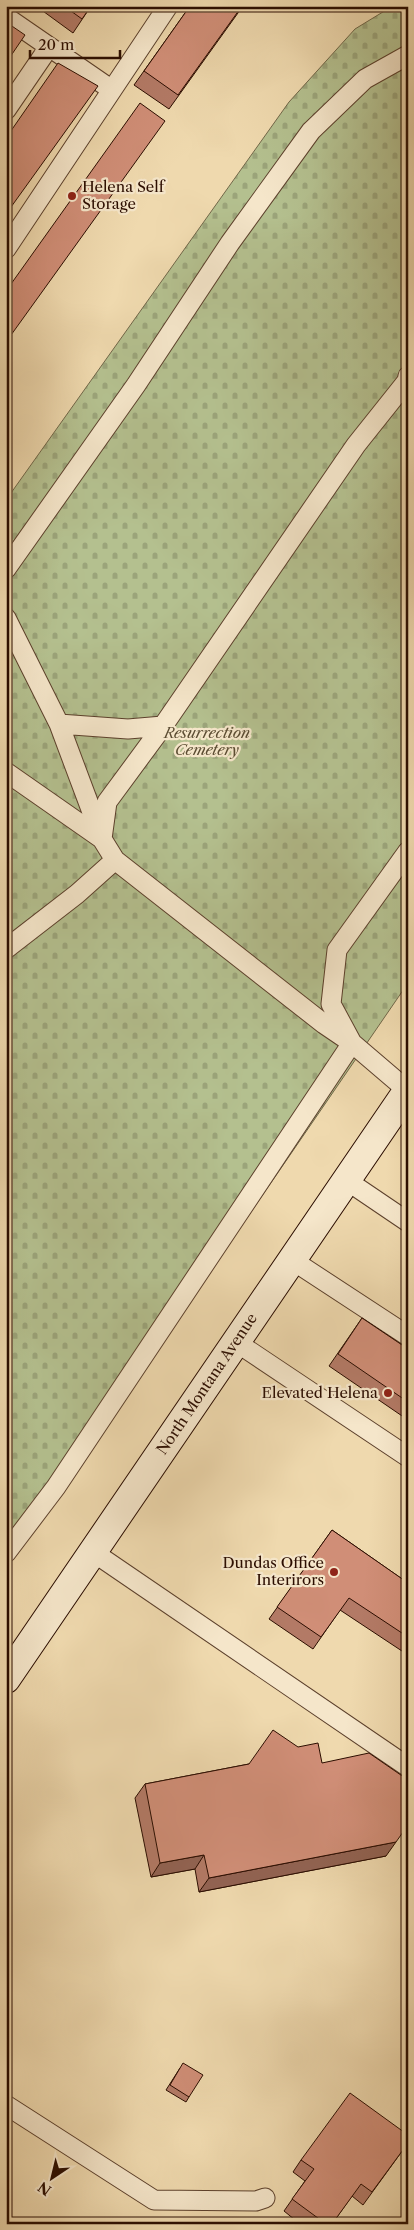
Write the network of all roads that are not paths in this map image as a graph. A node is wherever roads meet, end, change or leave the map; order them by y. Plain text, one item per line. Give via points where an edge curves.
1 (168, 6) edge
2 (6, 17) edge
3 (49, 47) junction
4 (408, 55) edge
5 (112, 90) junction
6 (6, 110) edge
7 (6, 249) edge
8 (408, 376) edge
9 (408, 381) edge
10 (6, 569) edge
11 (6, 618) edge
12 (59, 724) junction
13 (163, 726) junction
14 (6, 772) edge
15 (102, 839) junction
16 (408, 851) edge
17 (116, 860) junction
18 (6, 949) edge
19 (352, 1043) junction
20 (408, 1090) edge
21 (346, 1180) junction
22 (408, 1222) edge
23 (292, 1260) junction
24 (408, 1336) edge
25 (236, 1342) junction
26 (408, 1458) edge
27 (93, 1552) junction
28 (6, 1553) edge
29 (6, 1679) edge
30 (408, 1767) edge
31 (6, 2106) edge
32 (265, 2198) dead end

1 - 5 lane
2 - 3 lane
3 - 5 lane
3 - 6 lane
4 - 10 lane via 365,79 311,131
5 - 7 lane
8 - 9 lane
9 - 13 lane via 356,445
11 - 12 lane
12 - 13 lane via 128,729
12 - 15 lane
13 - 15 lane via 107,802
14 - 15 lane
15 - 17 lane
16 - 19 lane via 337,950 331,1004
17 - 18 lane
17 - 19 lane
19 - 20 lane
19 - 28 lane via 56,1487
20 - 21 main road, North Montana Avenue
21 - 22 lane
21 - 23 main road, North Montana Avenue
23 - 24 lane
23 - 25 main road, North Montana Avenue
25 - 26 lane
25 - 27 main road, North Montana Avenue
27 - 29 main road, North Montana Avenue
27 - 30 lane
31 - 32 lane via 154,2200 256,2201

